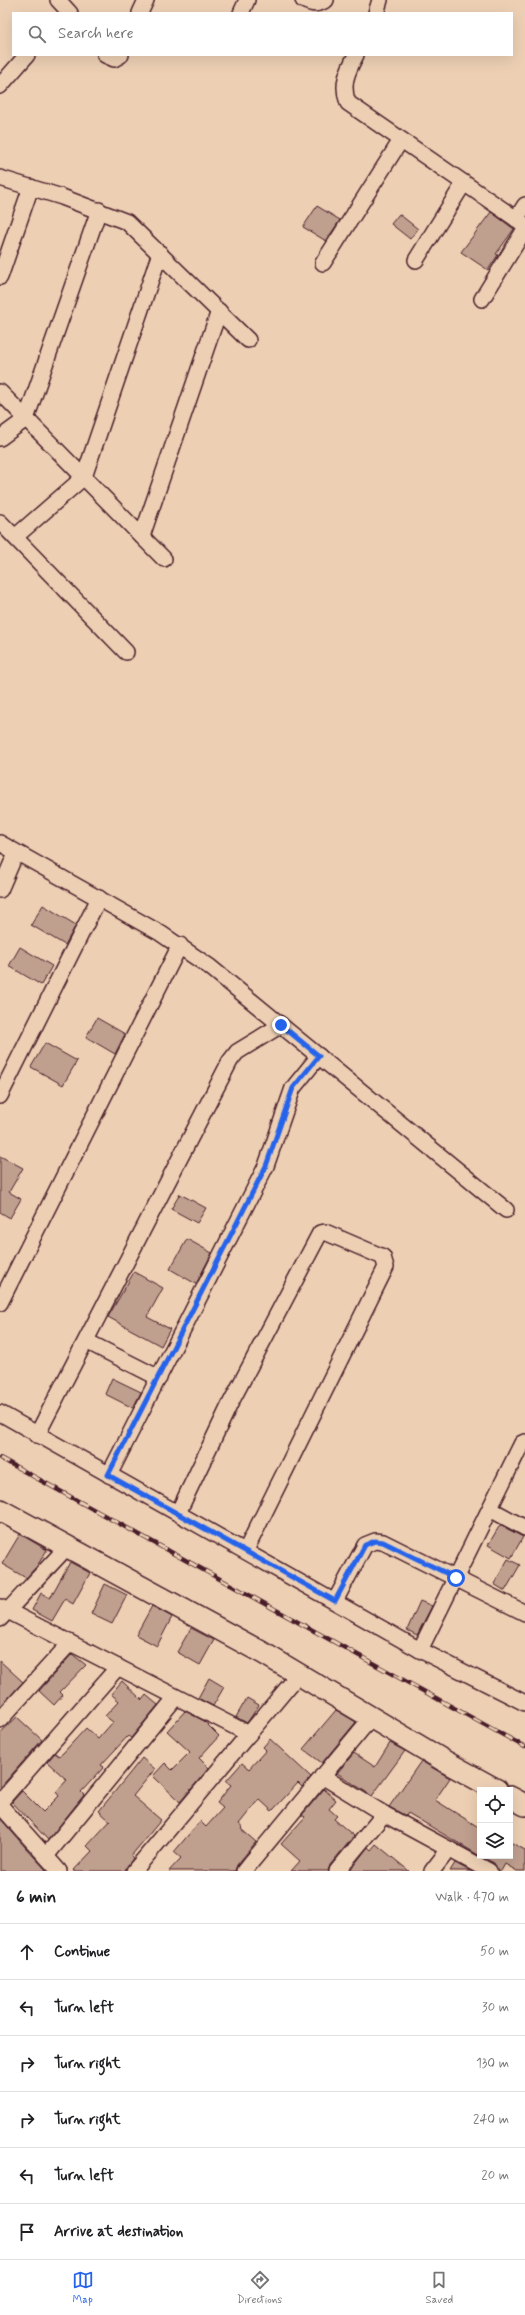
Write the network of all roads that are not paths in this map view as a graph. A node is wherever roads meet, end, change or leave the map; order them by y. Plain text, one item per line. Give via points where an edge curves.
1 (146, 0) edge
2 (247, 0) edge
3 (303, 0) edge
4 (326, 0) edge
5 (380, 0) edge
6 (140, 12) edge
7 (241, 12) edge
8 (376, 12) edge
9 (26, 56) edge
10 (107, 56) edge
11 (119, 56) edge
12 (356, 56) edge
13 (0, 86) edge
14 (401, 140) junction
15 (0, 178) edge
16 (464, 184) junction
17 (31, 187) junction
18 (525, 205) edge
19 (99, 210) junction
20 (522, 224) edge
21 (160, 253) junction
22 (416, 260) dead end
23 (323, 263) dead end
24 (0, 277) edge
25 (482, 299) dead end
26 (219, 311) junction
27 (248, 340) dead end
28 (0, 392) edge
29 (26, 419) junction
30 (0, 438) edge
31 (84, 477) junction
32 (0, 522) edge
33 (142, 536) junction
34 (15, 537) junction
35 (164, 560) dead end
36 (126, 652) dead end
37 (0, 843) edge
38 (16, 853) junction
39 (0, 890) edge
40 (99, 898) junction
41 (180, 945) junction
42 (281, 1025) junction
43 (319, 1056) junction
44 (0, 1096) edge
45 (506, 1210) dead end
46 (0, 1303) edge
47 (86, 1341) junction
48 (159, 1378) junction
49 (0, 1413) edge
50 (36, 1435) junction
51 (525, 1442) edge
52 (108, 1475) junction
53 (490, 1509) junction
54 (0, 1510) edge
55 (178, 1513) junction
56 (525, 1528) edge
57 (67, 1546) junction
58 (246, 1550) junction
59 (456, 1578) junction
60 (335, 1601) junction
61 (3, 1613) edge
62 (525, 1613) edge
63 (70, 1643) junction
64 (420, 1650) junction
65 (118, 1667) junction
66 (299, 1674) junction
67 (176, 1697) junction
68 (525, 1703) edge
69 (371, 1718) junction
70 (0, 1720) edge
71 (249, 1734) junction
72 (322, 1776) junction
73 (492, 1787) edge
74 (513, 1799) edge
75 (0, 1802) edge
76 (0, 1805) edge
77 (525, 1805) edge
78 (384, 1814) junction
79 (449, 1850) junction
80 (46, 1856) junction
81 (59, 1871) edge
82 (134, 1871) edge
83 (244, 1871) edge
84 (337, 1871) edge
85 (432, 1871) edge
86 (489, 1871) edge

1 - 6 street
2 - 7 street
3 - 4 street via 318,4
5 - 8 street
9 - 13 street
10 - 11 street via 114,59
12 - 14 street via 346,76 344,93 348,103
14 - 16 street
14 - 23 street
15 - 17 street
16 - 20 street
16 - 22 street
17 - 19 street
17 - 24 street
18 - 20 street
19 - 21 street via 127,222
19 - 29 street
20 - 25 street
21 - 26 street
21 - 31 street
26 - 27 street
26 - 33 street
28 - 29 street
29 - 30 street
29 - 31 street
31 - 33 street
31 - 34 street
32 - 34 street
33 - 35 street
34 - 36 street
37 - 38 street
38 - 39 street
38 - 40 street
40 - 41 street
40 - 44 street
41 - 42 street
41 - 46 street
42 - 43 street
42 - 47 street via 237,1052 230,1062
43 - 45 street
43 - 48 street via 293,1088 266,1166
47 - 48 street
47 - 50 street
48 - 52 street
49 - 50 street
50 - 52 street
51 - 53 street via 522,1442
52 - 55 street
53 - 56 street
53 - 59 street
54 - 57 street
55 - 58 street
55 - 58 street via 230,1404 320,1234 325,1232 383,1257 386,1267
57 - 61 street
57 - 66 street
58 - 60 street
59 - 60 street via 383,1542 369,1542
59 - 62 street
59 - 64 street
60 - 64 street
61 - 63 street
63 - 65 street
63 - 70 street
64 - 68 street
65 - 67 street
65 - 75 street
66 - 69 street
66 - 71 street
67 - 71 street
67 - 80 street
69 - 72 street
69 - 73 street
71 - 82 street
72 - 78 street
72 - 83 street
74 - 77 street
76 - 80 street
78 - 79 street
78 - 84 street
79 - 85 street
79 - 86 street
80 - 81 street

